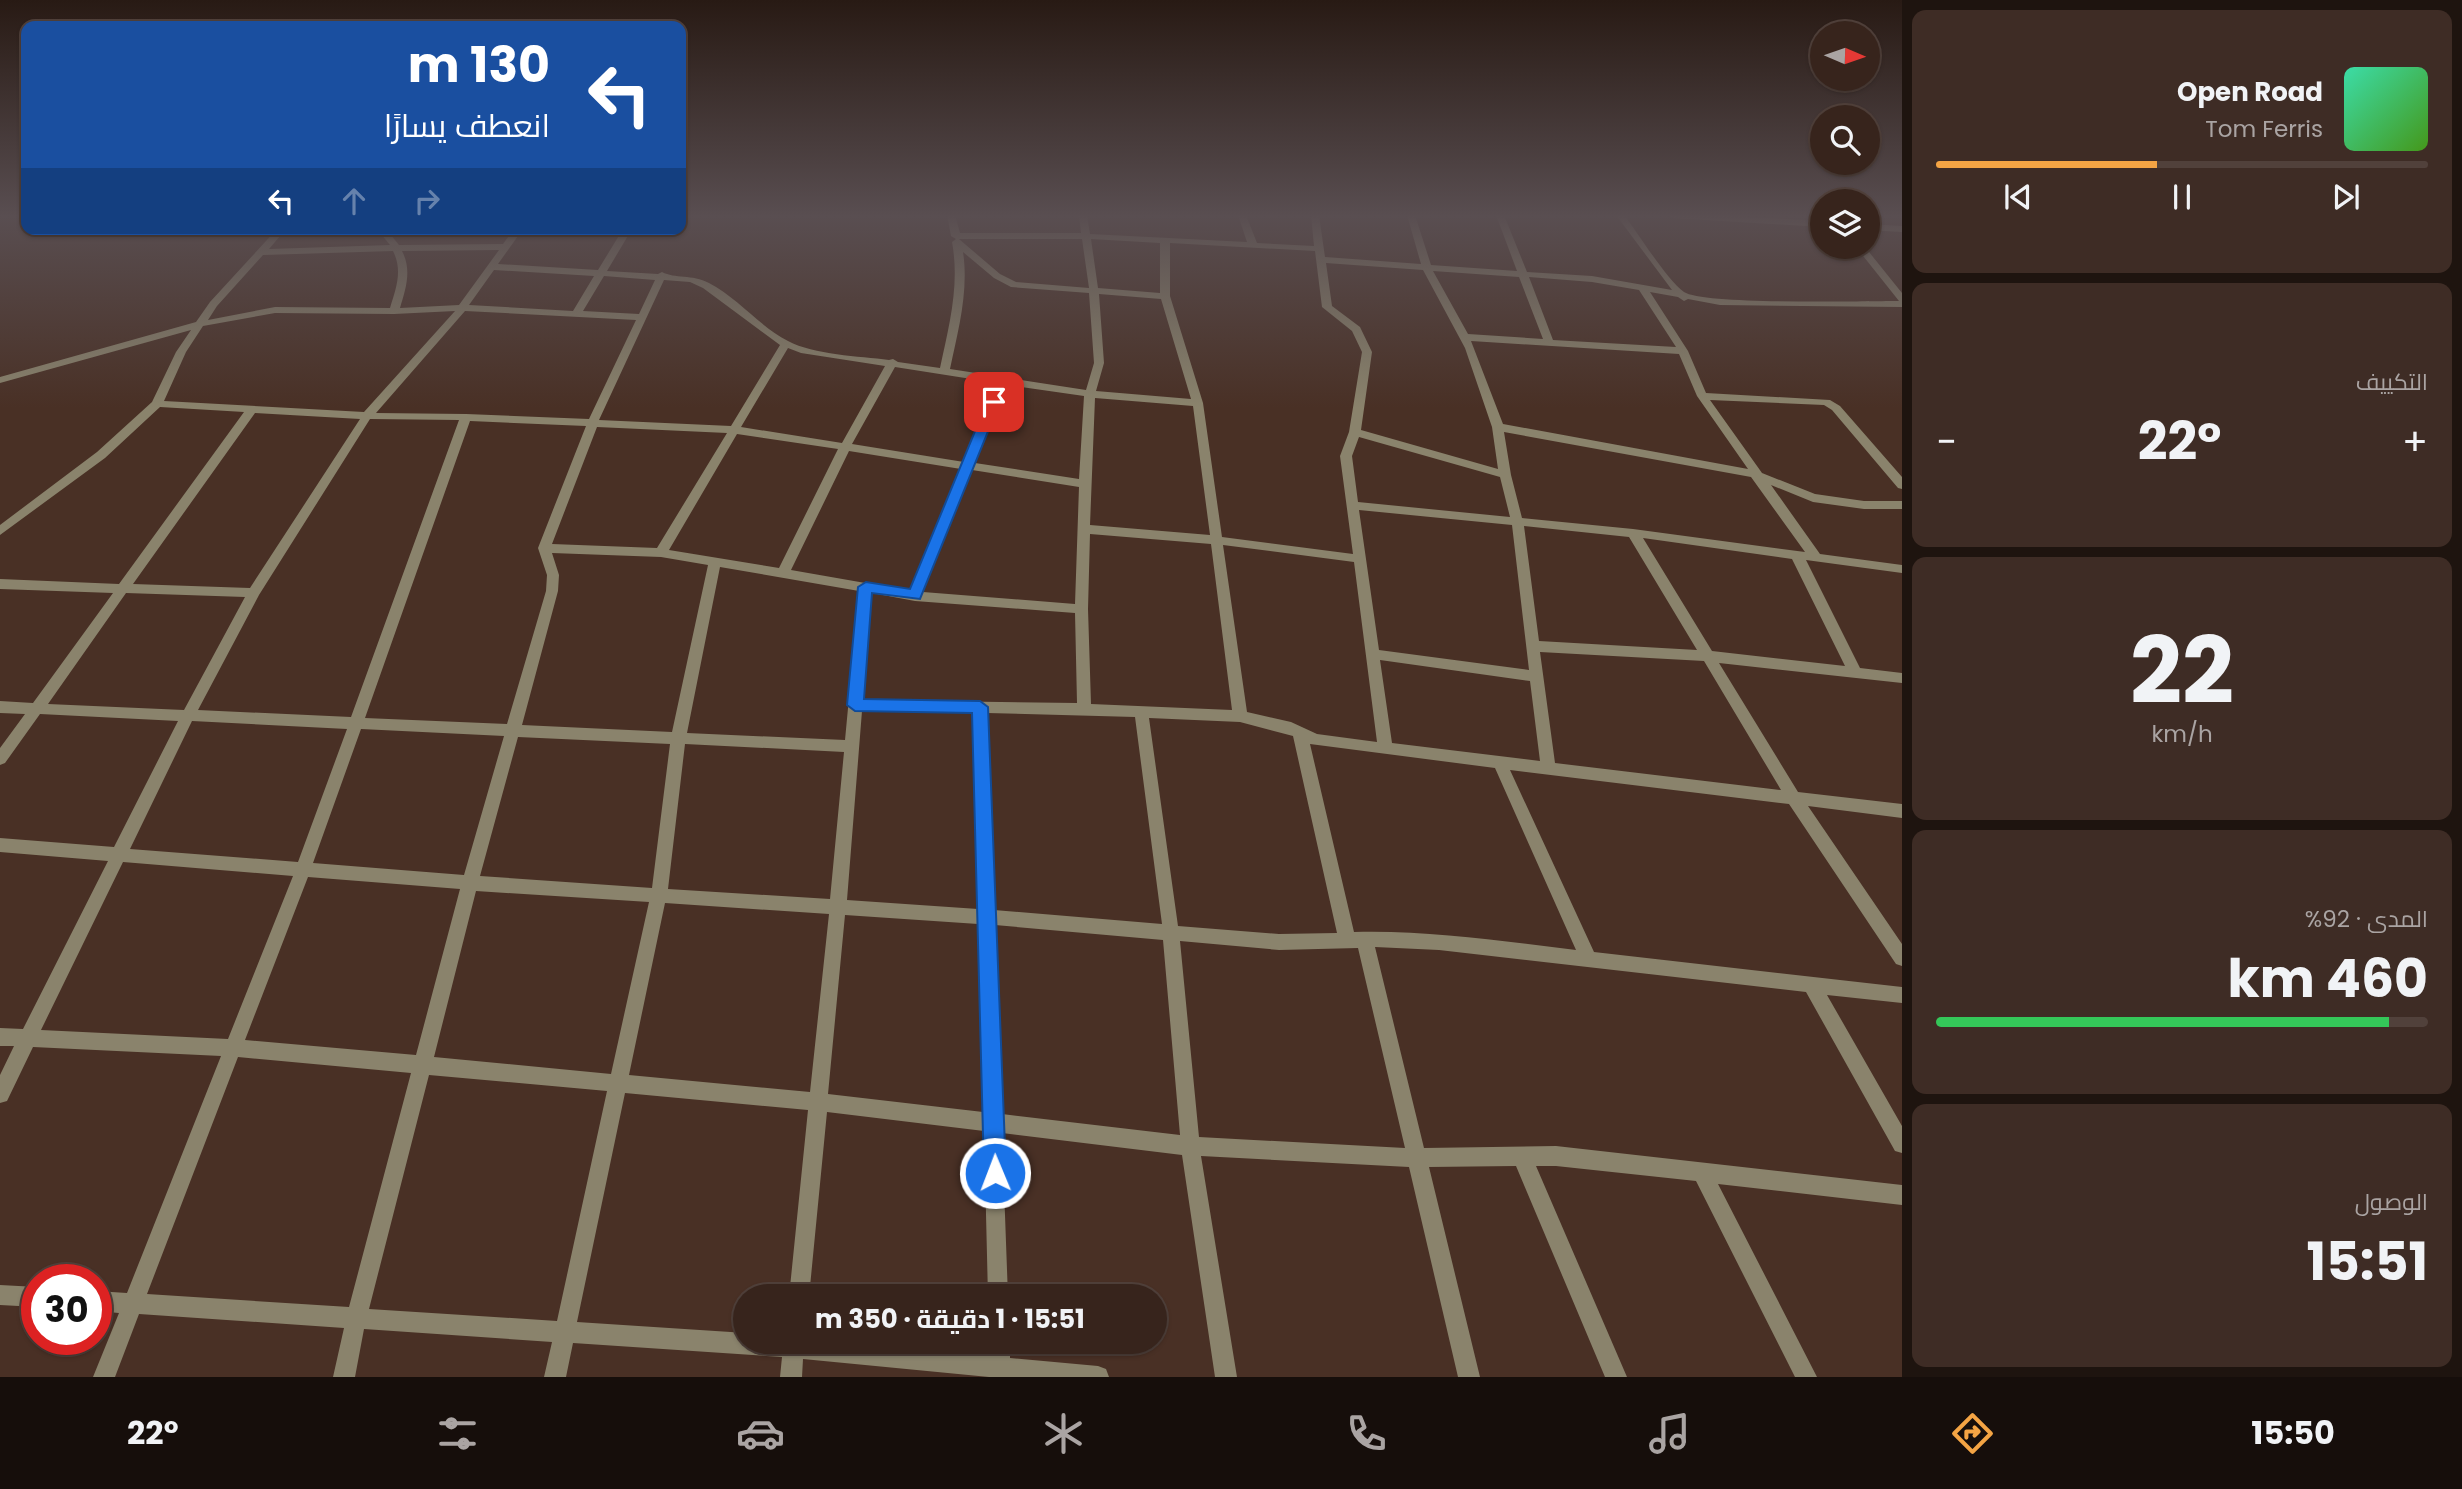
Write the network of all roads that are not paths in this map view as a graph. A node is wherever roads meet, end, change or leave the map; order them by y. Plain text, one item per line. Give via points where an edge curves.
1 (237, 279) edge
2 (403, 279) edge
3 (484, 279) edge
4 (597, 279) edge
5 (660, 279) edge
6 (693, 279) edge
7 (962, 279) edge
8 (1004, 279) edge
9 (1092, 279) edge
10 (1165, 279) edge
11 (1324, 279) edge
12 (1433, 279) edge
13 (1525, 279) edge
14 (1571, 279) edge
15 (1667, 279) edge
16 (1885, 279) edge
17 (1642, 287) junction
18 (1094, 291) junction
19 (1165, 296) junction
20 (1684, 298) junction
21 (1902, 302) edge
22 (461, 308) junction
23 (394, 312) junction
24 (577, 312) junction
25 (643, 317) junction
26 (200, 324) junction
27 (1462, 337) junction
28 (1549, 342) junction
29 (784, 345) junction
30 (1683, 351) junction
31 (892, 362) junction
32 (944, 372) junction
33 (0, 380) edge
34 (1003, 381) junction
35 (1090, 394) junction
36 (1702, 396) junction
37 (1198, 403) junction
38 (157, 404) junction
39 (252, 409) junction
40 (367, 416) junction
41 (466, 417) junction
42 (592, 424) junction
43 (1498, 427) junction
44 (736, 430) junction
45 (1355, 432) junction
46 (846, 445) junction
47 (966, 465) junction
48 (1754, 474) junction
49 (1505, 475) junction
50 (1086, 484) junction
51 (1902, 485) edge
52 (1353, 505) junction
53 (1902, 505) edge
54 (1517, 520) junction
55 (2, 528) edge
56 (1084, 529) junction
57 (1633, 533) junction
58 (1216, 540) junction
59 (544, 548) junction
60 (661, 553) junction
61 (1796, 554) junction
62 (1815, 556) junction
63 (1361, 559) junction
64 (715, 562) junction
65 (1902, 569) edge
66 (783, 573) junction
67 (0, 584) edge
68 (866, 587) junction
69 (121, 591) junction
70 (254, 593) junction
71 (915, 596) junction
72 (1082, 609) junction
73 (1532, 646) junction
74 (1373, 654) junction
75 (1706, 656) junction
76 (1855, 673) junction
77 (1536, 676) junction
78 (1902, 678) edge
79 (855, 705) junction
80 (0, 707) edge
81 (37, 707) junction
82 (980, 707) junction
83 (1084, 709) junction
84 (1141, 712) junction
85 (189, 714) junction
86 (1240, 716) junction
87 (357, 722) junction
88 (513, 730) junction
89 (1300, 733) junction
90 (678, 739) junction
91 (852, 746) junction
92 (1385, 749) junction
93 (0, 759) edge
94 (1500, 763) junction
95 (1548, 769) junction
96 (1795, 800) junction
97 (1902, 811) edge
98 (0, 845) edge
99 (118, 855) junction
100 (303, 870) junction
101 (470, 884) junction
102 (659, 895) junction
103 (838, 906) junction
104 (989, 917) junction
105 (1171, 933) junction
106 (1356, 940) junction
107 (1902, 958) edge
108 (1589, 960) junction
109 (1811, 984) junction
110 (1902, 995) edge
111 (0, 1037) edge
112 (28, 1038) junction
113 (233, 1048) junction
114 (422, 1065) junction
115 (617, 1084) junction
116 (0, 1094) edge
117 (818, 1102) junction
118 (994, 1123) junction
119 (1902, 1144) edge
120 (1190, 1146) junction
121 (1522, 1156) junction
122 (1416, 1158) junction
123 (1702, 1174) junction
124 (1902, 1195) edge
125 (800, 1284) edge
126 (998, 1284) edge
127 (0, 1295) edge
128 (21, 1296) edge
129 (112, 1302) edge
130 (132, 1303) junction
131 (356, 1319) junction
132 (562, 1331) junction
133 (733, 1341) edge
134 (793, 1354) edge
135 (865, 1354) edge
136 (1000, 1371) edge
137 (104, 1377) edge
138 (344, 1377) edge
139 (555, 1377) edge
140 (791, 1377) edge
141 (1098, 1377) edge
142 (1226, 1377) edge
143 (1469, 1377) edge
144 (1616, 1377) edge
145 (1806, 1377) edge

1 - 26 street
2 - 23 street
3 - 22 street
4 - 24 street
5 - 25 street
6 - 29 street via 709,285
7 - 32 street
8 - 18 street via 1014,285
9 - 18 street
10 - 19 street
11 - 45 street via 1327,307 1356,329 1367,352
12 - 27 street
13 - 28 street
14 - 17 street
15 - 20 street
16 - 21 street
17 - 20 street
17 - 30 street
18 - 19 street
18 - 35 street via 1099,363
19 - 37 street
20 - 21 street
22 - 23 street
22 - 24 street
22 - 40 street
23 - 26 street via 275,310
24 - 25 street
25 - 42 street
26 - 33 street
26 - 38 street
27 - 28 street
27 - 43 street
28 - 30 street
29 - 31 street
29 - 44 street
30 - 36 street
31 - 32 street
31 - 46 street
32 - 34 street
34 - 35 street
34 - 47 street
35 - 37 street
35 - 50 street
36 - 48 street
36 - 51 street via 1826,402
37 - 58 street
38 - 39 street
38 - 55 street via 101,454
39 - 40 street
39 - 69 street
40 - 41 street
40 - 70 street
41 - 42 street
41 - 87 street
42 - 44 street
42 - 59 street
43 - 48 street
43 - 49 street
44 - 46 street
44 - 60 street
45 - 49 street
45 - 52 street via 1346,456
46 - 47 street
46 - 66 street
47 - 50 street
47 - 71 street
48 - 53 street via 1813,498
48 - 62 street
49 - 54 street
50 - 56 street
52 - 54 street
52 - 63 street
54 - 57 street
54 - 73 street
56 - 58 street
56 - 72 street
57 - 61 street
57 - 75 street
58 - 63 street
58 - 86 street
59 - 60 street
59 - 88 street via 553,575 552,591
60 - 64 street
61 - 62 street
61 - 76 street
62 - 65 street
63 - 74 street
64 - 66 street
64 - 90 street
66 - 68 street
67 - 69 street
68 - 71 street
68 - 79 street
69 - 70 street
69 - 81 street
70 - 85 street
71 - 72 street
72 - 83 street
73 - 75 street
73 - 77 street
74 - 77 street
74 - 92 street
75 - 76 street
75 - 96 street
76 - 78 street
77 - 95 street
79 - 82 street
79 - 91 street
80 - 81 street
81 - 85 street
81 - 93 street
82 - 83 street
82 - 104 street
83 - 84 street
84 - 86 street
84 - 105 street
85 - 87 street
85 - 99 street
86 - 89 street
87 - 88 street
87 - 100 street
88 - 90 street
88 - 101 street
89 - 92 street via 1315,740
89 - 106 street
90 - 91 street
90 - 102 street
91 - 103 street
92 - 94 street
94 - 95 street
94 - 108 street
95 - 96 street
96 - 97 street
96 - 107 street
98 - 99 street
99 - 100 street
99 - 112 street
100 - 101 street
100 - 113 street
101 - 102 street
101 - 114 street
102 - 103 street
102 - 115 street
103 - 104 street
103 - 117 street
104 - 105 street
104 - 118 street
105 - 106 street via 1279,942
105 - 120 street
106 - 108 street via 1439,942
106 - 122 street
108 - 109 street
109 - 110 street
109 - 119 street
111 - 112 street
112 - 113 street
112 - 116 street
113 - 114 street
113 - 130 street
114 - 115 street
114 - 131 street
115 - 117 street
115 - 132 street
117 - 118 street
117 - 125 street
118 - 120 street
118 - 126 street
120 - 122 street
120 - 142 street
121 - 122 street
121 - 123 street
121 - 144 street
122 - 143 street
123 - 124 street
123 - 145 street
127 - 128 street
129 - 130 street
130 - 131 street
130 - 137 street
131 - 132 street
131 - 138 street
132 - 133 street
132 - 139 street
134 - 140 street
135 - 136 street
136 - 141 street

